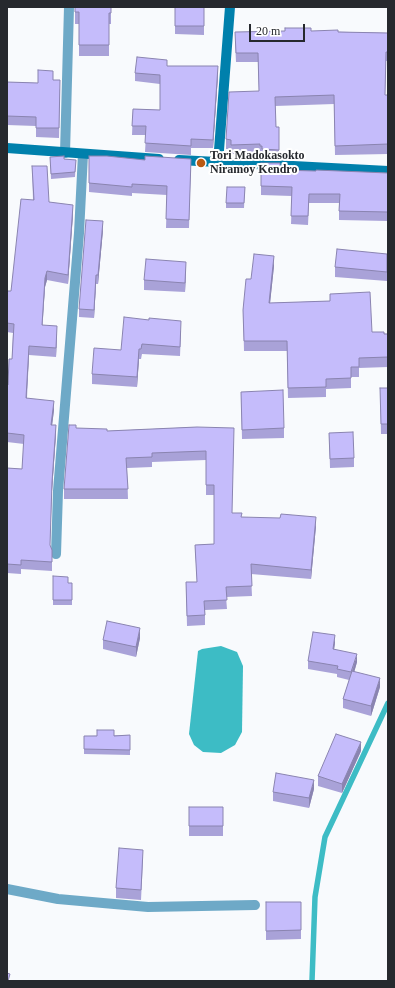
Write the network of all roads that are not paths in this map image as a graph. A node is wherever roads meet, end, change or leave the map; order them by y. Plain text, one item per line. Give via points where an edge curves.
1 (69, 7) edge
2 (230, 7) edge
3 (7, 148) edge
4 (65, 153) junction
5 (83, 154) junction
6 (218, 163) junction
7 (388, 171) edge
8 (56, 554) dead end
9 (7, 889) edge
10 (255, 905) dead end

1 - 4 street
2 - 6 street
3 - 4 street
4 - 5 street
5 - 6 street
5 - 8 street
6 - 7 street
9 - 10 street via 58,899 148,907

